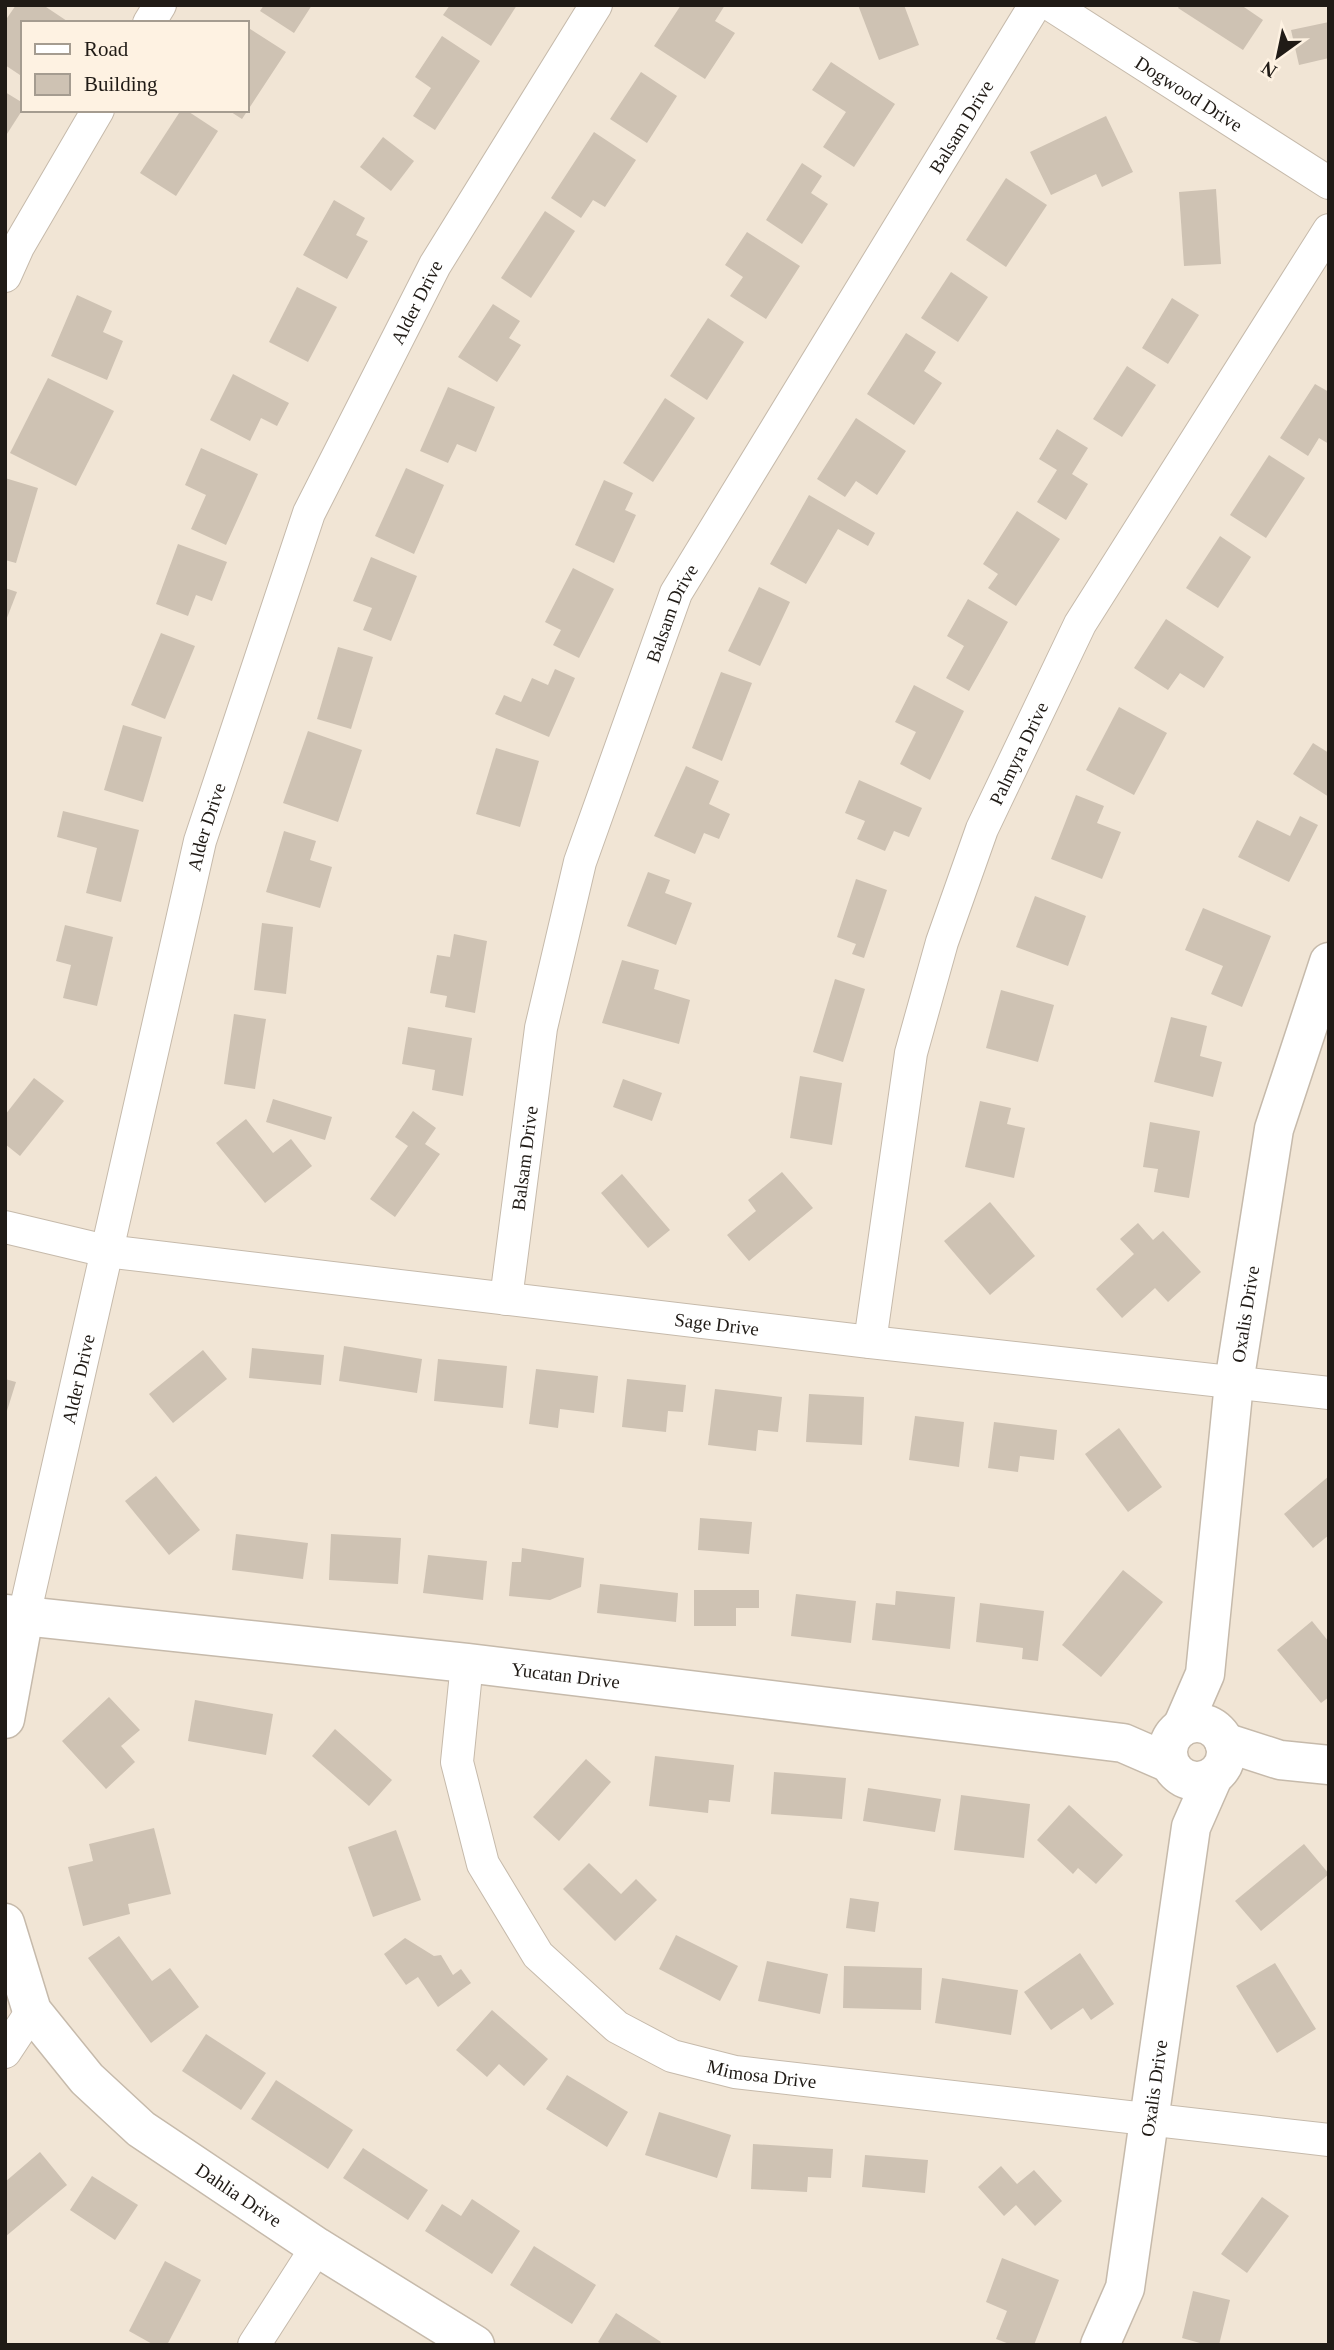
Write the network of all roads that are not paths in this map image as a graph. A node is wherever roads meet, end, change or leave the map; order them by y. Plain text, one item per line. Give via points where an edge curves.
1 (160, 5) edge
2 (596, 5) edge
3 (1035, 5) edge
4 (1051, 5) edge
5 (150, 21) edge
6 (97, 112) edge
7 (1329, 183) edge
8 (1329, 230) edge
9 (5, 275) edge
10 (1329, 962) edge
11 (5, 1227) edge
12 (106, 1251) junction
13 (506, 1299) junction
14 (870, 1342) junction
15 (1234, 1382) junction
16 (1329, 1393) edge
17 (15, 1615) edge
18 (467, 1663) junction
19 (5, 1719) edge
20 (1198, 1753) junction
21 (1329, 1765) edge
22 (5, 1923) edge
23 (32, 2011) junction
24 (5, 2052) edge
25 (1150, 2119) junction
26 (1329, 2140) edge
27 (317, 2247) junction
28 (254, 2345) edge
29 (475, 2345) edge
30 (1100, 2345) edge

1 - 5 street
2 - 12 street, Alder Drive via 435,265 309,513 200,841
3 - 13 street, Balsam Drive via 676,593 580,862 541,1028
4 - 7 street, Dogwood Drive
6 - 9 street
8 - 14 street, Palmyra Drive via 1080,624 982,829 911,1053
10 - 15 street, Oxalis Drive via 1274,1129
11 - 12 street, Sage Drive
12 - 13 street, Sage Drive
12 - 17 street, Alder Drive
13 - 14 street, Sage Drive
14 - 15 street, Sage Drive
15 - 16 street, Sage Drive
15 - 20 street, Oxalis Drive
17 - 18 street, Yucatan Drive
17 - 19 street, Alder Drive
18 - 20 street, Yucatan Drive
18 - 25 street, Mimosa Drive via 457,1762 483,1864 538,1955 617,2028 672,2056 735,2072
20 - 21 street, Yucatan Drive
20 - 25 street, Oxalis Drive
22 - 23 street
23 - 24 street
23 - 27 street, Dahlia Drive via 87,2079 141,2129
25 - 26 street, Mimosa Drive
25 - 30 street, Oxalis Drive via 1125,2288
27 - 28 street
27 - 29 street, Dahlia Drive

